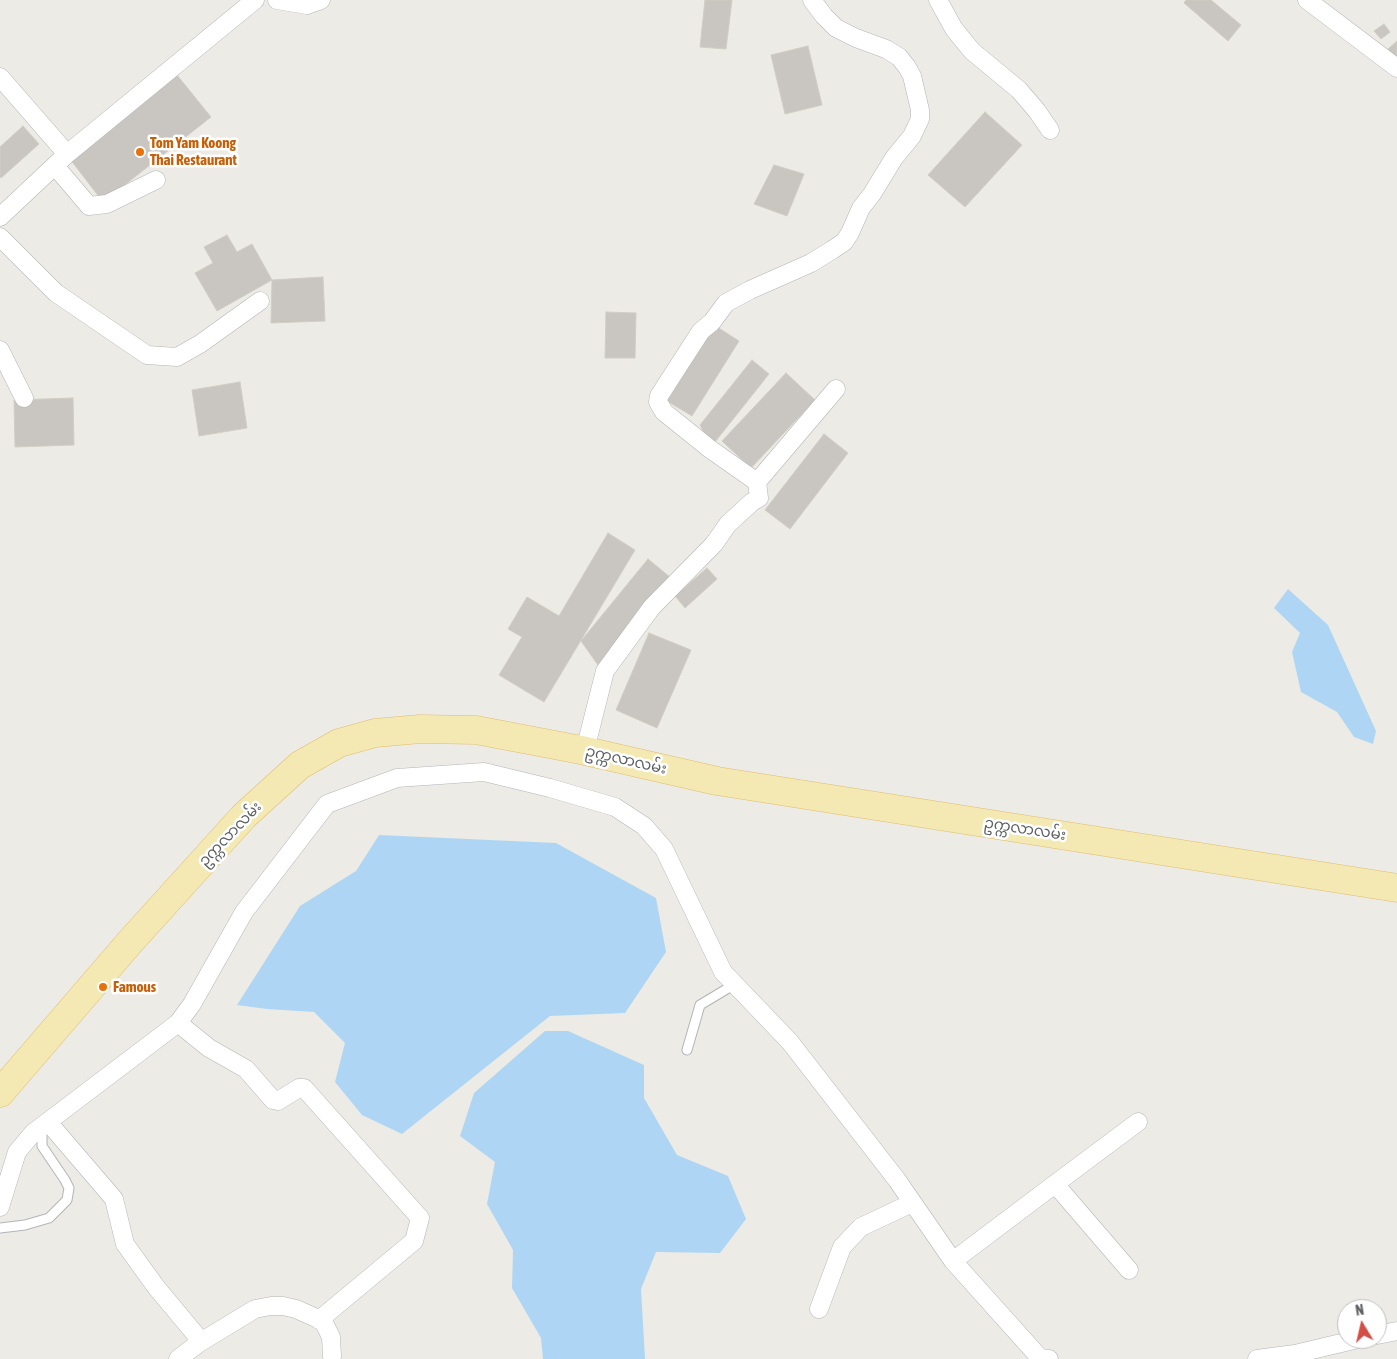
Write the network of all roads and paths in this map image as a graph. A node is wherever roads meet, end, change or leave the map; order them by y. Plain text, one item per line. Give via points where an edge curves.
1 (255, 0) edge
2 (277, 0) edge
3 (322, 0) edge
4 (812, 0) edge
5 (938, 0) edge
6 (1307, 0) edge
7 (1397, 68) edge
8 (0, 77) edge
9 (1050, 130) dead end
10 (61, 160) junction
11 (156, 180) dead end
12 (0, 218) edge
13 (0, 237) edge
14 (260, 301) dead end
15 (0, 350) edge
16 (836, 389) dead end
17 (24, 398) dead end
18 (757, 482) junction
19 (585, 750) junction
20 (1397, 888) edge
21 (735, 984) junction
22 (178, 1023) junction
23 (687, 1050) dead end
24 (0, 1093) edge
25 (1138, 1122) dead end
26 (45, 1124) junction
27 (42, 1146) junction
28 (17, 1152) junction
29 (1055, 1184) junction
30 (912, 1203) junction
31 (0, 1207) edge
32 (0, 1228) edge
33 (953, 1261) junction
34 (1129, 1270) dead end
35 (819, 1309) dead end
36 (319, 1320) junction
37 (199, 1343) junction
38 (1337, 1344) edge
39 (332, 1356) dead end
40 (178, 1359) edge
41 (1042, 1359) edge
42 (1257, 1359) edge

1 - 10 street
2 - 3 street via 307,5
4 - 18 street via 836,28 900,57 912,76 920,119 912,136 861,208 844,242 804,266 726,303 701,331 659,396 658,402 664,412
5 - 9 street via 954,29 972,51 1019,90
6 - 7 street
8 - 10 street
10 - 11 street via 89,206 107,204
10 - 12 street
13 - 14 street via 56,293 146,355 177,357
15 - 17 street
16 - 18 street
18 - 19 street via 759,498 728,524 714,544 652,607 605,671
19 - 20 main road, ဥက္ကလာလမ်း via 716,781
19 - 24 main road, ဥက္ကလာလမ်း via 476,730 420,729 375,733 339,743 300,765 244,816
21 - 22 street via 723,972 664,849 644,826 615,807 484,772 397,778 327,804 244,912
21 - 23 lane via 700,1005
21 - 30 street via 790,1042
22 - 26 street
22 - 36 street via 209,1048 246,1069 273,1100 278,1101 304,1088 420,1218 414,1241
25 - 29 street
26 - 27 lane
26 - 28 street
26 - 37 street via 114,1199 124,1244
27 - 28 lane
27 - 32 lane via 69,1188 66,1200 49,1218 25,1226
28 - 31 street
29 - 33 street
29 - 34 street
30 - 33 street
30 - 35 street via 862,1227 842,1247
33 - 41 street
36 - 37 street via 296,1309 270,1306 255,1309
36 - 39 street via 331,1337
37 - 40 street
38 - 42 street

